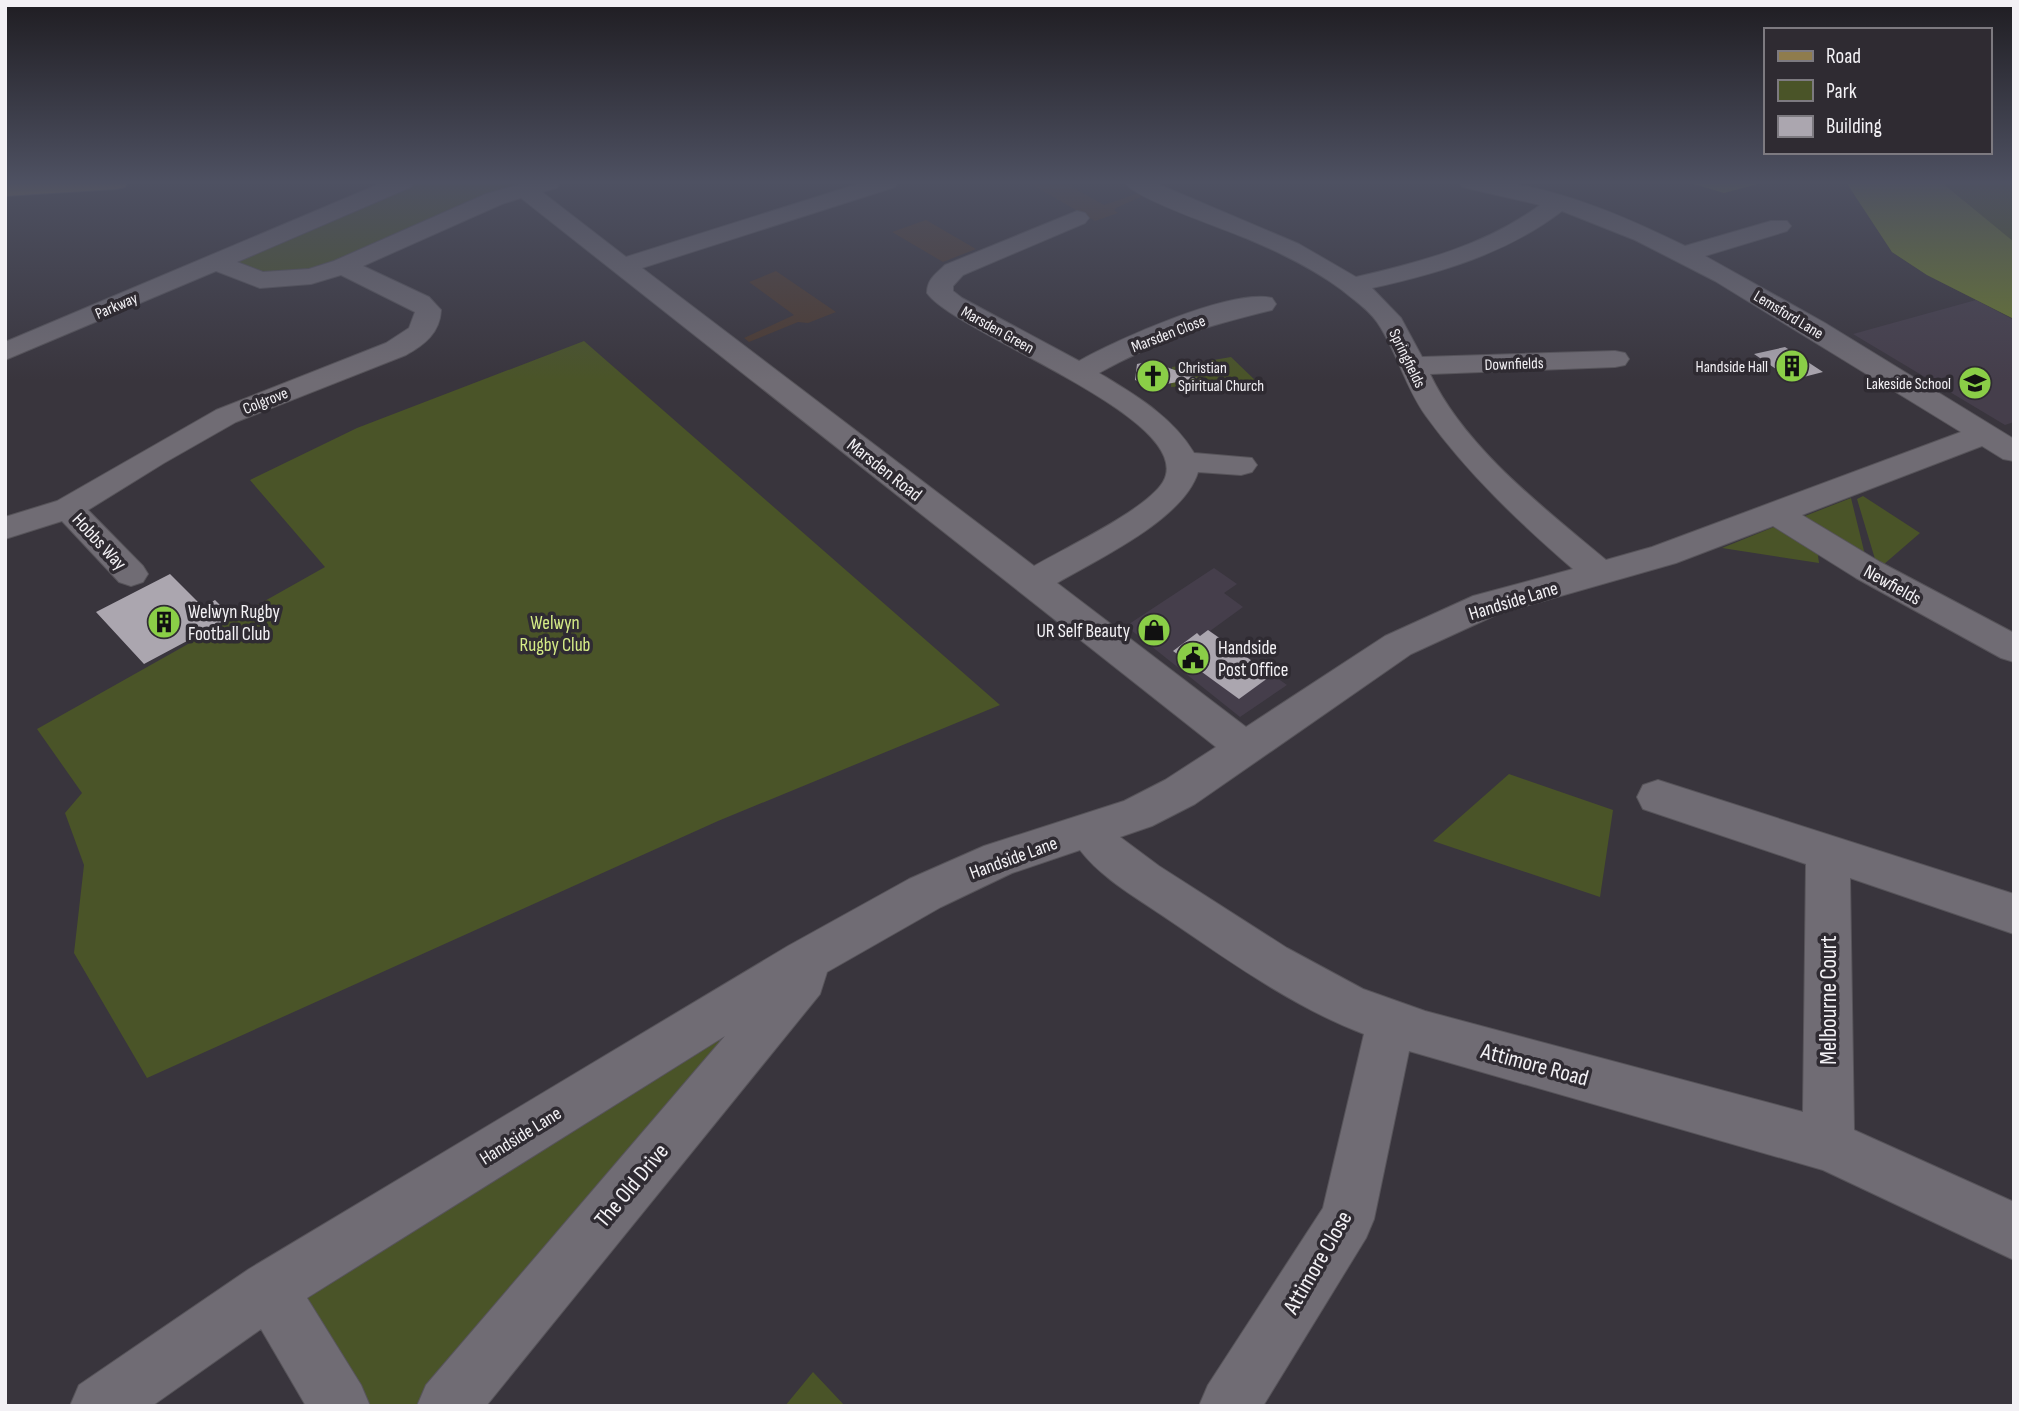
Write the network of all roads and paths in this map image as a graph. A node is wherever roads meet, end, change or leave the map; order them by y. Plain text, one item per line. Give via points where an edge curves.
1 (248, 248) edge
2 (384, 248) edge
3 (604, 248) edge
4 (681, 248) edge
5 (1004, 248) edge
6 (1286, 248) edge
7 (1479, 248) edge
8 (1669, 248) edge
9 (1707, 248) edge
10 (1683, 255) junction
11 (216, 262) junction
12 (343, 266) junction
13 (624, 266) junction
14 (1353, 285) junction
15 (1263, 304) dead end
16 (5, 352) edge
17 (1615, 359) dead end
18 (1414, 366) junction
19 (1078, 373) junction
20 (1999, 443) edge
21 (1183, 462) junction
22 (1241, 465) dead end
23 (68, 508) junction
24 (1776, 513) junction
25 (5, 528) edge
26 (131, 574) dead end
27 (1601, 574) junction
28 (1033, 582) junction
29 (2014, 649) edge
30 (1247, 749) junction
31 (1658, 797) dead end
32 (1089, 831) junction
33 (1828, 854) junction
34 (2014, 914) edge
35 (804, 961) junction
36 (1391, 1024) junction
37 (1828, 1145) junction
38 (2014, 1233) edge
39 (269, 1289) junction
40 (100, 1406) edge
41 (340, 1406) edge
42 (447, 1406) edge
43 (1229, 1406) edge

1 - 11 street, Parkway
2 - 12 street
3 - 13 street, Marsden Road
4 - 13 street
5 - 19 street, Marsden Green via 954,270 940,284 940,293
6 - 14 street, Springfields
7 - 14 street
8 - 10 street, Lemsford Lane
9 - 10 street
10 - 20 street, Lemsford Lane
11 - 12 street via 250,278 272,281
11 - 16 street, Parkway
12 - 23 street, Colgrove via 428,310 420,334 386,354 226,416
13 - 28 street, Marsden Road
14 - 18 street, Springfields via 1381,310
15 - 19 street, Marsden Close via 1179,327
17 - 18 street, Downfields
18 - 27 street, Springfields via 1424,390 1479,462
19 - 21 street, Marsden Green via 1145,415 1166,433
20 - 24 street, Handside Lane
21 - 22 street
21 - 28 street via 1178,482 1159,506
23 - 25 street, Colgrove
23 - 26 street, Hobbs Way
24 - 27 street, Handside Lane
24 - 29 street, Newfields via 1868,570
27 - 30 street, Handside Lane via 1486,606 1421,633 1349,676
28 - 30 street, Marsden Road
30 - 32 street, Handside Lane via 1181,792
31 - 33 street
32 - 35 street, Handside Lane via 999,859 950,881
32 - 36 street, Attimore Road via 1102,847 1144,879 1271,963
33 - 34 street
33 - 37 street, Melbourne Court
35 - 39 street, Handside Lane
35 - 42 street, The Old Drive via 803,978
36 - 37 street, Attimore Road
36 - 43 street, Attimore Close via 1347,1219
37 - 38 street, Attimore Road
39 - 40 street, Handside Lane
39 - 41 street

